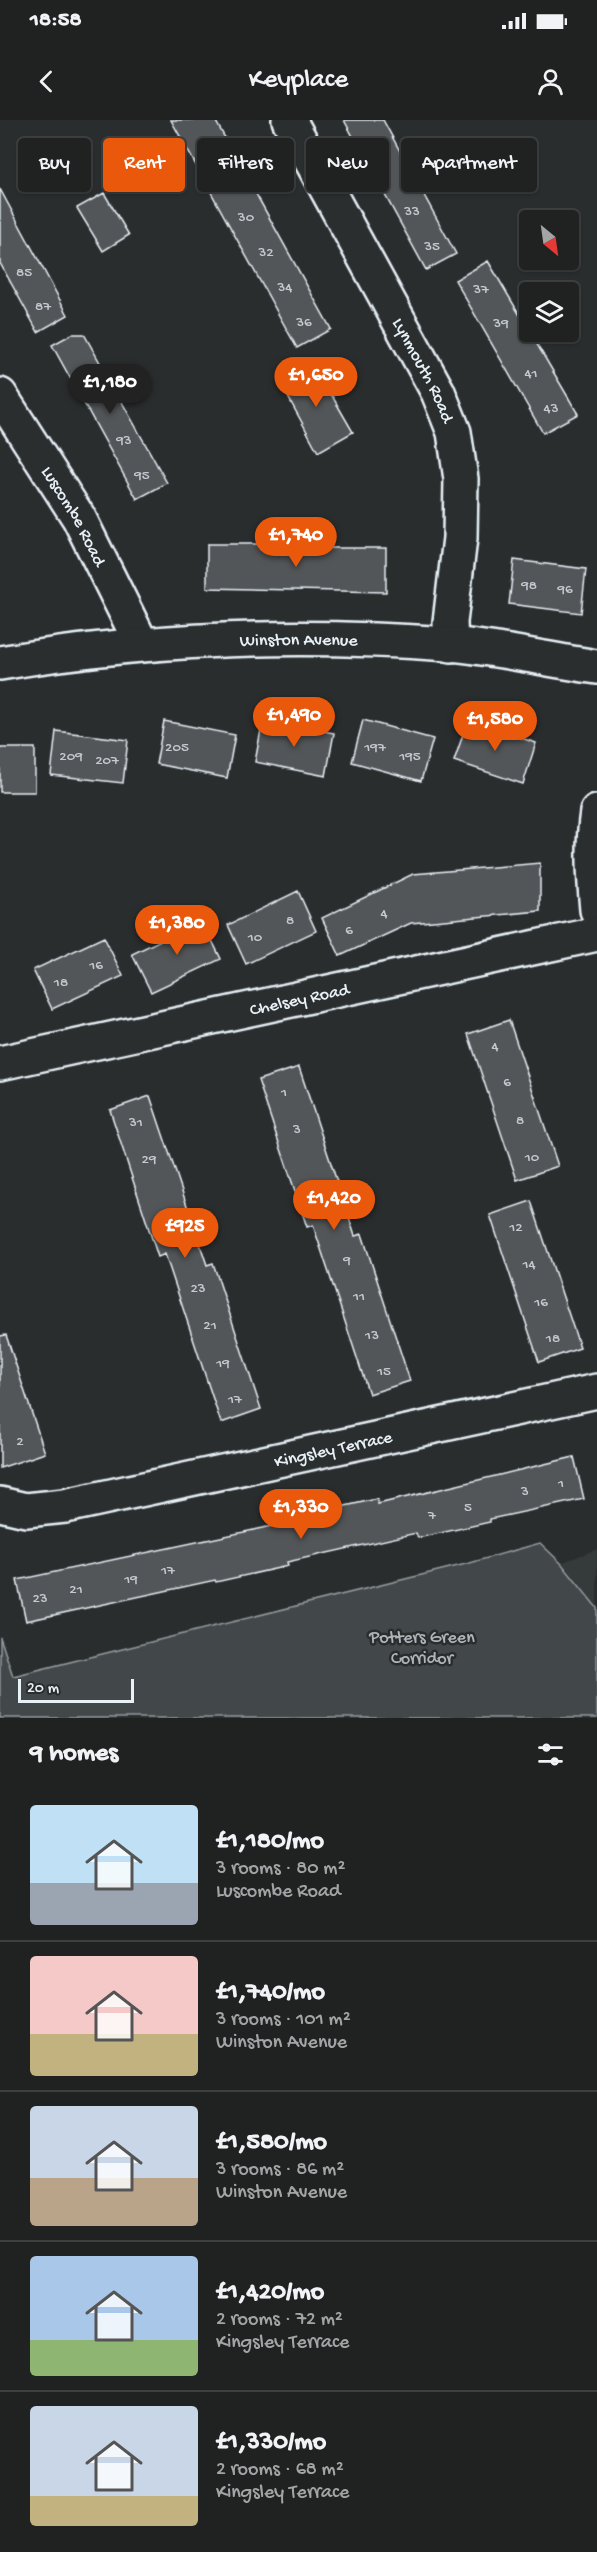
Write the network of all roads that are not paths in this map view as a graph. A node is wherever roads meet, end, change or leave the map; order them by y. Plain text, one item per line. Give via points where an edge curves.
1 (290, 120) edge
2 (0, 395) edge
3 (141, 643) junction
4 (451, 645) junction
5 (0, 663) edge
6 (597, 667) edge
7 (597, 812) edge
8 (597, 910) edge
9 (597, 934) edge
10 (0, 1063) edge
11 (597, 1391) edge
12 (0, 1504) edge

1 - 4 street, Lynmouth Road via 438,392 454,432 461,479
2 - 3 street, Luscombe Road via 79,518
3 - 4 street, Winston Avenue via 342,638
3 - 5 street, Winston Avenue
4 - 6 street, Winston Avenue
7 - 8 street
9 - 10 street, Chelsey Road
11 - 12 street, Kingsley Terrace via 65,1506 26,1510

